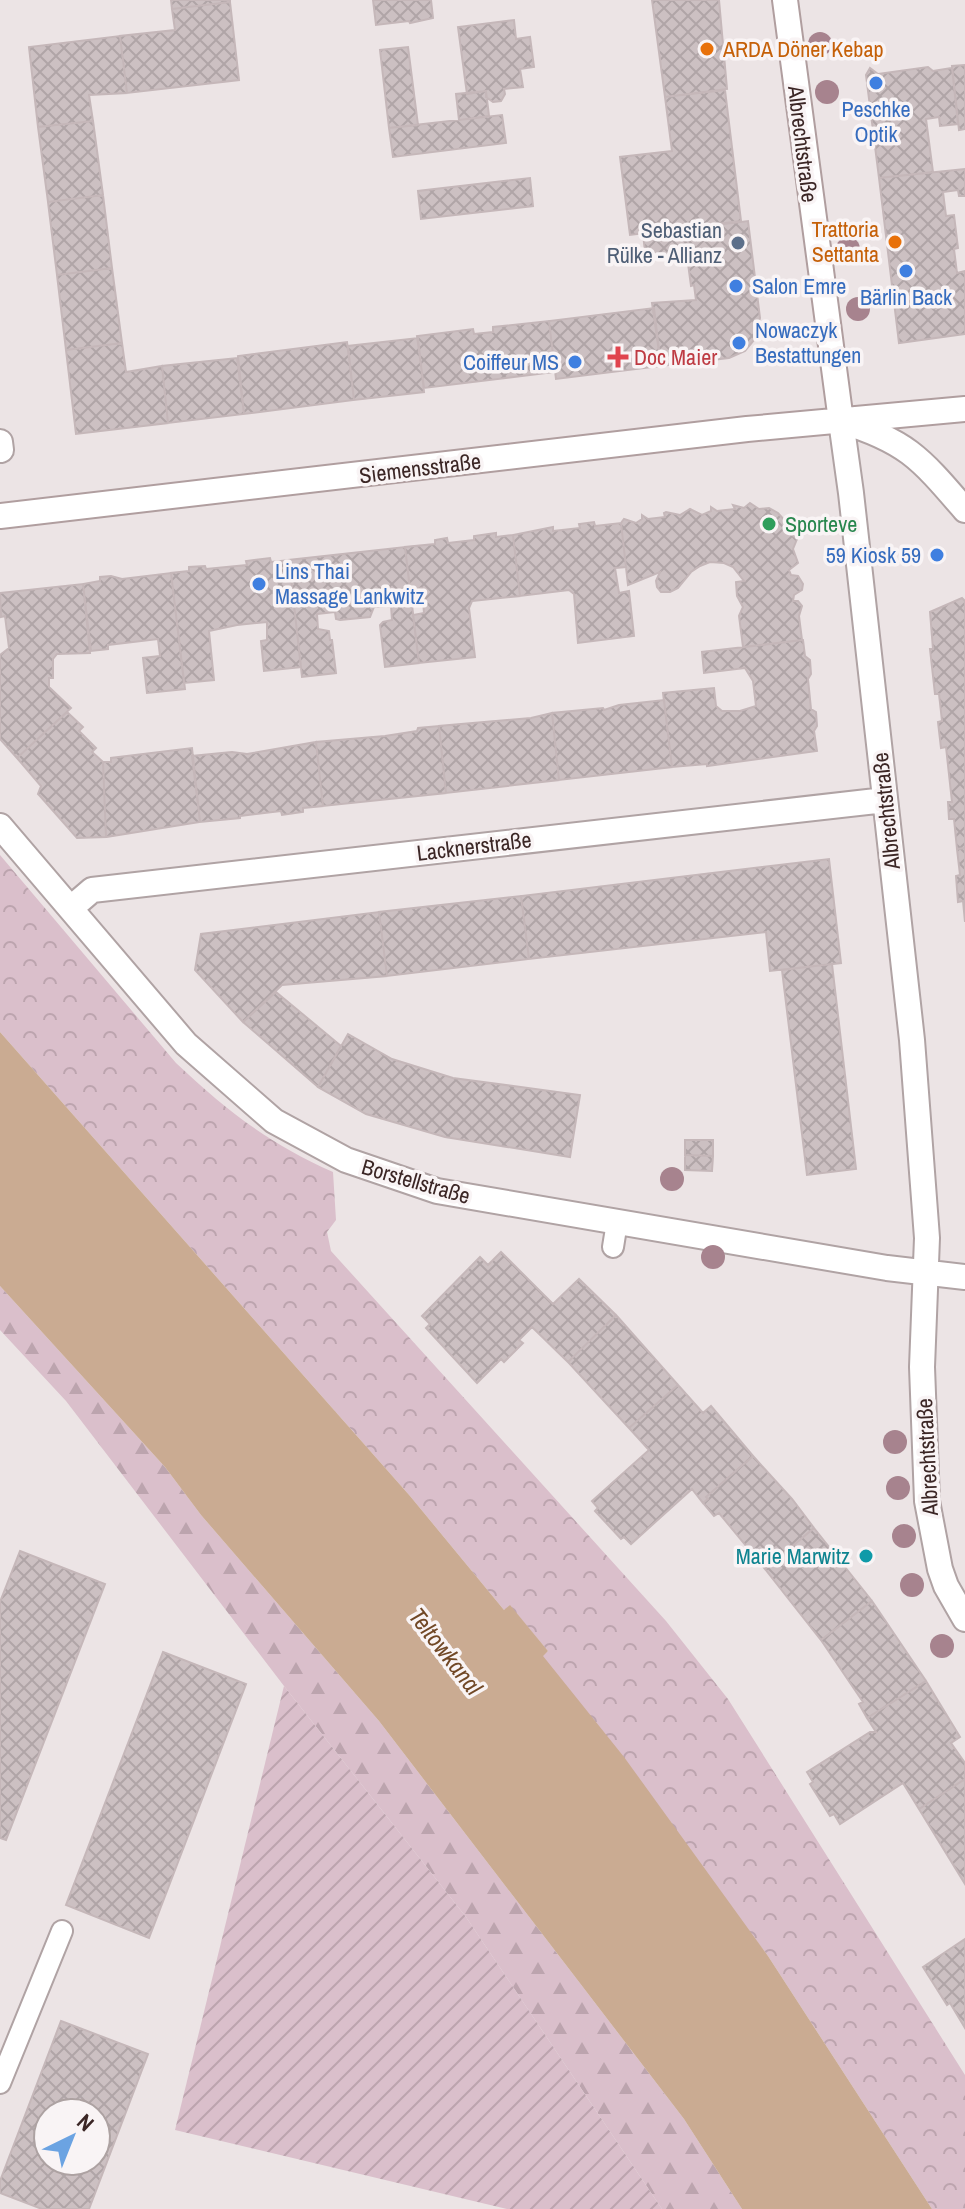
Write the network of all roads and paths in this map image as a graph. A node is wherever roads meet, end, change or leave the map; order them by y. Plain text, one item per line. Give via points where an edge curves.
1 (788, 1) edge
2 (965, 409) edge
3 (841, 421) junction
4 (0, 442) edge
5 (1, 450) edge
6 (965, 510) edge
7 (0, 516) edge
8 (885, 800) junction
9 (0, 826) edge
10 (71, 908) junction
11 (617, 1222) junction
12 (613, 1247) dead end
13 (925, 1274) junction
14 (965, 1277) edge
15 (965, 1619) edge
16 (62, 1931) dead end
17 (0, 2083) edge

1 - 3 street, Albrechtstraße
2 - 3 street, Siemensstraße
3 - 6 street via 907,449
3 - 7 street, Siemensstraße
3 - 8 street, Albrechtstraße
4 - 5 street
8 - 10 street, Lacknerstraße via 92,890
8 - 13 street, Albrechtstraße via 912,1040
9 - 10 street, Borstellstraße
10 - 11 street, Borstellstraße via 186,1044 249,1101 308,1142 427,1189
11 - 12 lane
11 - 13 street, Borstellstraße
13 - 14 street, Borstellstraße
13 - 15 street, Albrechtstraße via 927,1501 940,1569
16 - 17 lane

